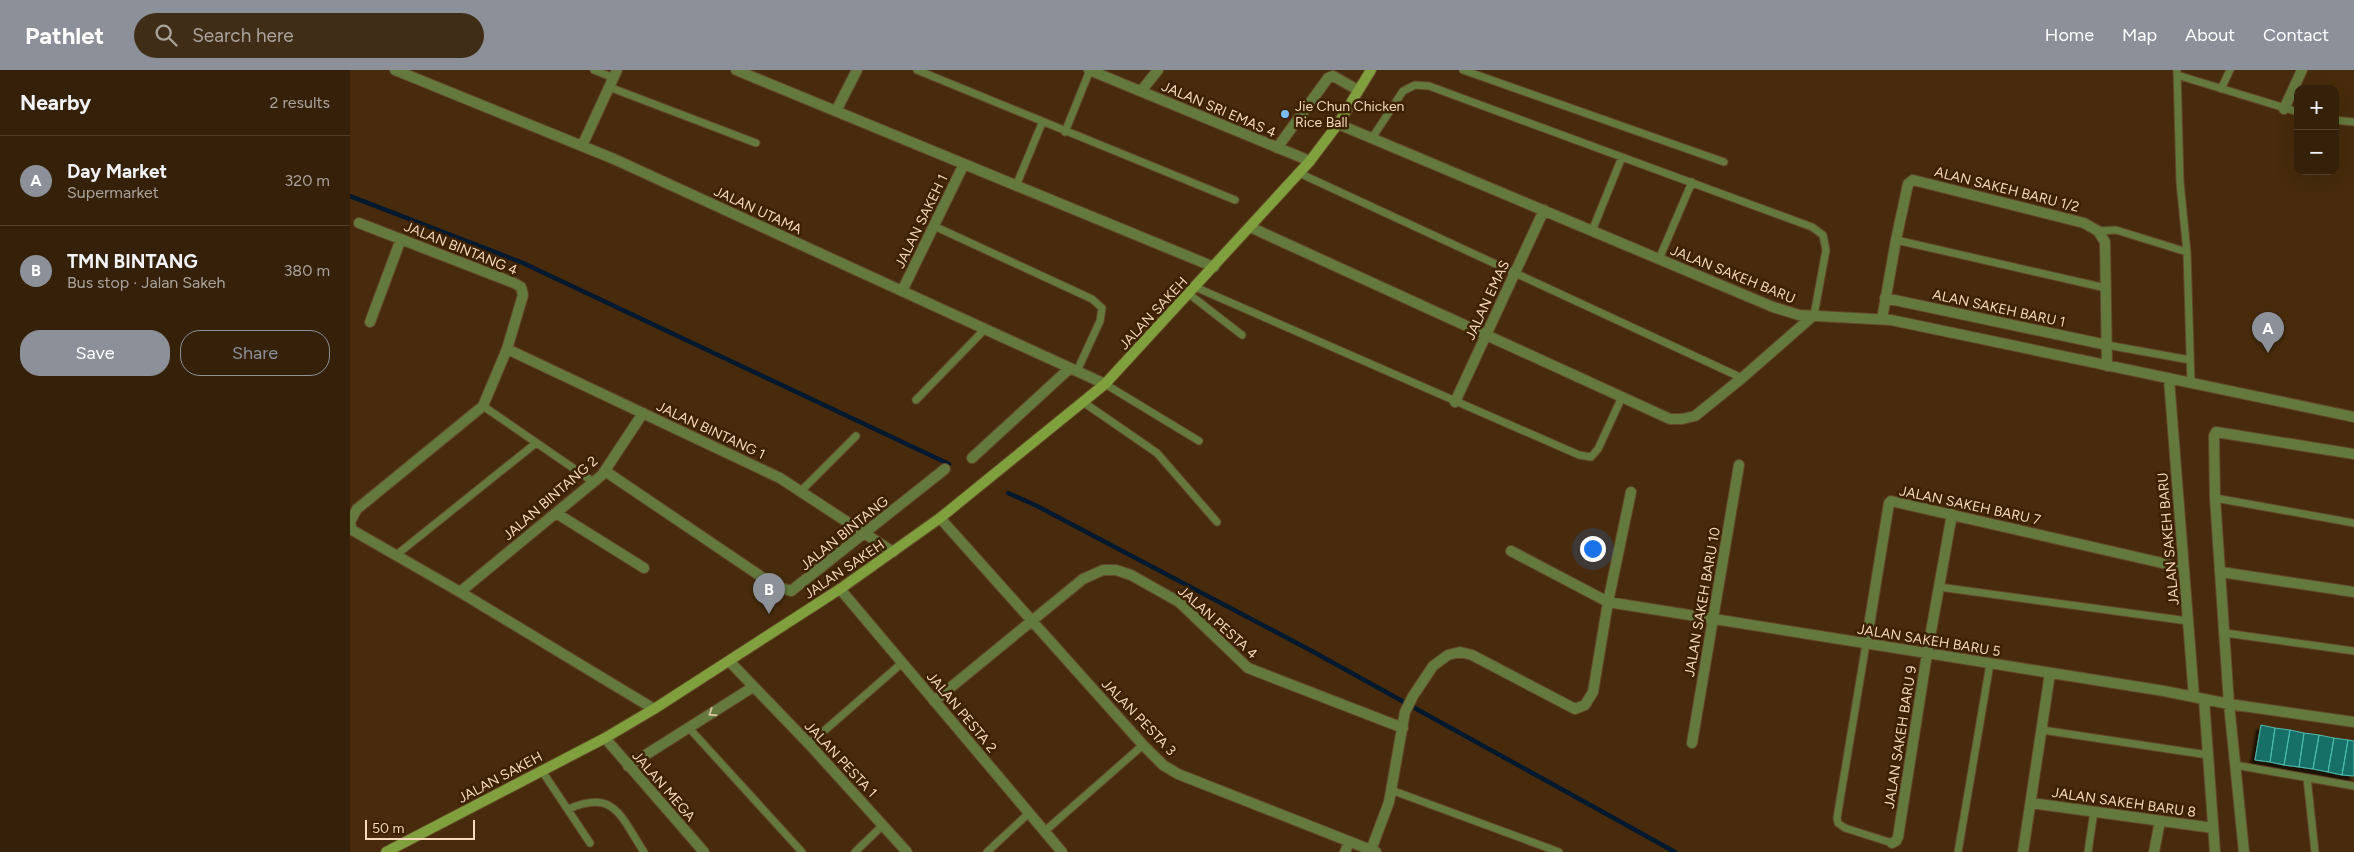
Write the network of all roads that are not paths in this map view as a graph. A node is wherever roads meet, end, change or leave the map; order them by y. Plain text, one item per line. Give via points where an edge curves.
1 (395, 70) edge
2 (594, 70) edge
3 (736, 70) edge
4 (857, 70) edge
5 (917, 70) edge
6 (1089, 70) edge
7 (1158, 70) edge
8 (1371, 70) edge
9 (1463, 70) edge
10 (2230, 70) edge
11 (2302, 70) edge
12 (413, 73) edge
13 (2177, 73) edge
14 (613, 78) edge
15 (2221, 89) junction
16 (1358, 90) junction
17 (1141, 91) junction
18 (2284, 109) junction
19 (836, 111) junction
20 (2294, 111) edge
21 (2339, 120) edge
22 (2354, 122) edge
23 (1042, 123) junction
24 (1338, 124) junction
25 (1065, 132) junction
26 (1372, 138) junction
27 (756, 143) dead end
28 (582, 146) junction
29 (1277, 148) junction
30 (1622, 157) junction
31 (1310, 161) junction
32 (1724, 162) dead end
33 (964, 164) junction
34 (1299, 173) junction
35 (1692, 182) junction
36 (1016, 186) junction
37 (1235, 200) dead end
38 (1544, 210) junction
39 (359, 223) dead end
40 (934, 226) junction
41 (1250, 227) junction
42 (1592, 231) junction
43 (2098, 232) junction
44 (401, 239) junction
45 (1896, 240) junction
46 (2187, 252) junction
47 (1659, 259) junction
48 (1214, 267) junction
49 (1515, 273) junction
50 (2106, 288) junction
51 (902, 291) junction
52 (1192, 291) junction
53 (1886, 298) junction
54 (1814, 315) junction
55 (1882, 319) junction
56 (370, 322) dead end
57 (985, 329) junction
58 (1242, 334) dead end
59 (1486, 335) junction
60 (2106, 345) junction
61 (508, 349) junction
62 (2190, 360) junction
63 (2107, 366) junction
64 (1074, 370) junction
65 (1742, 378) junction
66 (2169, 379) junction
67 (1105, 384) junction
68 (2191, 384) junction
69 (1622, 397) junction
70 (916, 400) dead end
71 (1084, 402) junction
72 (1455, 402) junction
73 (483, 406) junction
74 (643, 413) junction
75 (2354, 417) edge
76 (856, 436) dead end
77 (1200, 441) dead end
78 (536, 443) junction
79 (2354, 454) edge
80 (972, 458) dead end
81 (1739, 465) dead end
82 (946, 469) dead end
83 (606, 471) junction
84 (592, 481) junction
85 (801, 491) junction
86 (1631, 492) dead end
87 (2215, 498) junction
88 (556, 514) junction
89 (1952, 514) junction
90 (940, 518) junction
91 (1217, 522) dead end
92 (2354, 522) edge
93 (350, 523) edge
94 (865, 533) junction
95 (1511, 551) dead end
96 (893, 552) junction
97 (395, 556) junction
98 (644, 568) dead end
99 (2184, 568) junction
100 (2222, 572) junction
101 (1939, 587) junction
102 (840, 589) junction
103 (460, 592) junction
104 (2354, 592) edge
105 (1608, 602) junction
106 (1713, 619) junction
107 (2188, 620) junction
108 (1032, 622) junction
109 (2225, 633) junction
110 (1866, 644) junction
111 (2354, 651) edge
112 (1927, 654) junction
113 (730, 662) junction
114 (902, 663) junction
115 (1990, 664) junction
116 (2050, 673) junction
117 (753, 687) junction
118 (2199, 698) junction
119 (934, 701) junction
120 (2229, 704) junction
121 (654, 709) junction
122 (2354, 722) edge
123 (688, 728) junction
124 (1402, 728) junction
125 (2042, 730) junction
126 (605, 738) junction
127 (1692, 743) dead end
128 (809, 744) junction
129 (1143, 745) junction
130 (2208, 754) junction
131 (2235, 765) junction
132 (628, 766) junction
133 (542, 770) junction
134 (2307, 778) junction
135 (2354, 786) edge
136 (1391, 790) junction
137 (2032, 802) junction
138 (569, 809) junction
139 (2094, 811) junction
140 (1029, 813) junction
141 (2160, 821) junction
142 (883, 826) junction
143 (2213, 828) junction
144 (1045, 832) junction
145 (590, 843) dead end
146 (1892, 843) joint
147 (1347, 847) edge
148 (392, 851) edge
149 (1374, 851) edge
150 (644, 852) edge
151 (704, 852) edge
152 (802, 852) edge
153 (855, 852) edge
154 (907, 852) edge
155 (987, 852) edge
156 (1062, 852) edge
157 (1558, 852) edge
158 (1958, 852) edge
159 (2023, 852) edge
160 (2088, 852) edge
161 (2154, 852) edge
162 (2215, 852) edge
163 (2244, 852) edge
164 (2315, 852) edge

1 - 12 street, JALAN UTAMA
2 - 14 lane
3 - 19 street, JALAN SAKEH
4 - 19 street
5 - 23 lane
6 - 17 street, JALAN SRI EMAS 4
6 - 25 lane
7 - 17 street
8 - 16 street, JALAN SAKEH
9 - 32 lane
10 - 15 lane
11 - 18 street
12 - 28 street, JALAN UTAMA
13 - 15 lane
13 - 46 lane via 2180,182
14 - 27 lane
14 - 28 street
15 - 18 lane
16 - 24 street, JALAN SAKEH
16 - 29 street via 1339,78 1328,78
17 - 29 street, JALAN SRI EMAS 4
18 - 20 lane
19 - 33 street, JALAN SAKEH
21 - 22 lane
23 - 25 lane
23 - 36 lane
24 - 26 street, JALAN SAKEH BARU
24 - 31 street, JALAN SAKEH
25 - 37 lane
26 - 30 lane via 1403,91 1415,85 1429,86
26 - 38 street, JALAN SAKEH BARU
28 - 51 street, JALAN UTAMA
29 - 31 street, JALAN SRI EMAS 4
30 - 35 lane
30 - 42 lane
31 - 34 street, JALAN SAKEH
33 - 36 street, JALAN SAKEH
33 - 40 street, JALAN SAKEH 1
34 - 41 street, JALAN SAKEH
34 - 49 lane
35 - 47 lane
35 - 54 lane via 1812,227 1823,235 1826,250
36 - 48 street, JALAN SAKEH
38 - 42 street, JALAN SAKEH BARU
38 - 49 street, JALAN EMAS
39 - 44 street, JALAN BINTANG 4
40 - 51 street, JALAN SAKEH 1
40 - 64 lane via 1092,299 1102,308 1100,321
41 - 48 street, JALAN SAKEH
41 - 59 street
42 - 47 street, JALAN SAKEH BARU
43 - 45 street, ALAN SAKEH BARU 1/2 via 2084,223 1913,180 1908,184
43 - 46 lane via 2116,230
43 - 50 street via 2105,242
44 - 56 street
44 - 61 street, JALAN BINTANG 4 via 520,287 522,295
45 - 50 lane
45 - 53 street
46 - 62 lane
47 - 54 street, JALAN SAKEH BARU via 1773,306 1799,315
48 - 52 street, JALAN SAKEH
49 - 59 street, JALAN EMAS
49 - 65 lane
50 - 60 street
51 - 57 street, JALAN UTAMA
52 - 58 lane
52 - 67 street, JALAN SAKEH
52 - 72 lane
53 - 55 street
53 - 60 street, ALAN SAKEH BARU 1
54 - 55 street, JALAN SAKEH BARU
54 - 65 street
55 - 63 street, JALAN SAKEH BARU
57 - 64 street, JALAN UTAMA
57 - 70 lane
59 - 69 street
59 - 72 street, JALAN EMAS
60 - 62 lane
60 - 63 street
61 - 73 street
61 - 74 street, JALAN BINTANG 1
62 - 68 lane
63 - 66 street, JALAN SAKEH BARU
64 - 67 street, JALAN UTAMA
64 - 80 street
65 - 69 street via 1694,416 1682,419 1670,419
66 - 68 street, JALAN SAKEH BARU
66 - 99 street, JALAN SAKEH BARU
67 - 71 street, JALAN SAKEH
67 - 77 lane
68 - 75 street, JALAN SAKEH BARU
69 - 72 lane via 1598,449 1591,457 1579,455
71 - 90 street, JALAN SAKEH
71 - 91 lane via 1157,453
73 - 78 lane
73 - 93 street via 357,509
74 - 83 street, JALAN BINTANG 2
74 - 85 street, JALAN BINTANG 1
76 - 85 lane
78 - 84 lane
78 - 97 lane
79 - 87 street via 2216,432 2213,454
81 - 106 street, JALAN SAKEH BARU 10
82 - 94 street, JALAN BINTANG
83 - 84 street, JALAN BINTANG 2
83 - 94 street, JALAN BINTANG via 785,590 797,588
84 - 88 street, JALAN BINTANG 2
85 - 94 street, JALAN BINTANG 1
86 - 105 street
87 - 92 lane
87 - 100 street
88 - 98 street
88 - 103 street, JALAN BINTANG 2
89 - 99 street, JALAN SAKEH BARU 7
89 - 101 street, JALAN SAKEH BARU 9
89 - 110 street, JALAN SAKEH BARU 7 via 1895,501 1889,504
90 - 96 street, JALAN SAKEH
90 - 108 street, JALAN PESTA 3
93 - 97 street via 352,530
94 - 96 street, JALAN BINTANG 1
95 - 105 street, JALAN SAKEH BARU 5
96 - 102 street, JALAN SAKEH
97 - 103 street
99 - 107 street, JALAN SAKEH BARU
100 - 104 street
100 - 109 street
101 - 107 lane
101 - 112 street, JALAN SAKEH BARU 9
102 - 113 street, JALAN SAKEH
102 - 114 street, JALAN PESTA 2
103 - 121 street
105 - 106 street, JALAN SAKEH BARU 5
105 - 124 street via 1593,692 1585,705 1575,710 1472,655 1460,652 1448,655 1433,666 1413,696
106 - 110 street, JALAN SAKEH BARU 5
106 - 127 street, JALAN SAKEH BARU 10
107 - 118 street, JALAN SAKEH BARU
108 - 119 street, JALAN PESTA 4
108 - 124 street, JALAN PESTA 4 via 1083,579 1102,570 1116,570 1179,602 1248,668
108 - 129 street, JALAN PESTA 3
109 - 111 lane
109 - 120 street
110 - 112 street, JALAN SAKEH BARU 5
110 - 146 lane via 1837,818 1845,828
112 - 115 street, JALAN SAKEH BARU 5
112 - 146 street, JALAN SAKEH BARU 9 via 1898,837
113 - 117 street, JALAN PESTA 1
113 - 121 street, JALAN SAKEH
114 - 119 street, JALAN PESTA 2
114 - 128 lane
115 - 116 street, JALAN SAKEH BARU 5
115 - 158 lane
116 - 118 street, JALAN SAKEH BARU 5
116 - 125 street
117 -> 123 street
117 - 128 street, JALAN PESTA 1
118 - 120 street, JALAN SAKEH BARU 5
118 - 130 street, JALAN SAKEH BARU
119 - 140 street, JALAN PESTA 2
120 - 122 street, JALAN SAKEH BARU 5
120 - 131 street
121 - 126 street, JALAN SAKEH
123 - 132 street
123 - 152 lane
124 - 136 street
125 - 130 lane
125 - 137 street
126 - 132 street, JALAN MEGA
126 - 133 street, JALAN SAKEH
128 - 142 street, JALAN PESTA 1
129 - 144 lane
129 - 147 street, JALAN PESTA 3 via 1163,765 1178,774
130 - 143 street, JALAN SAKEH BARU
131 - 134 lane
131 - 163 street
132 - 151 street, JALAN MEGA
133 - 138 lane
133 - 148 street, JALAN SAKEH
134 - 135 lane
134 - 164 lane
136 - 149 street
136 - 157 lane
137 - 139 street, JALAN SAKEH BARU 8
137 - 159 street
138 - 145 lane
138 - 150 lane via 593,801 609,803
139 - 141 street, JALAN SAKEH BARU 8
139 - 160 lane
140 - 144 street, JALAN PESTA 2
140 - 155 lane
141 - 143 street, JALAN SAKEH BARU 8
141 - 161 street
142 - 153 lane
142 - 154 street, JALAN PESTA 1
143 - 162 street, JALAN SAKEH BARU
144 - 156 street, JALAN PESTA 2
147 - 149 street, JALAN PESTA 3

